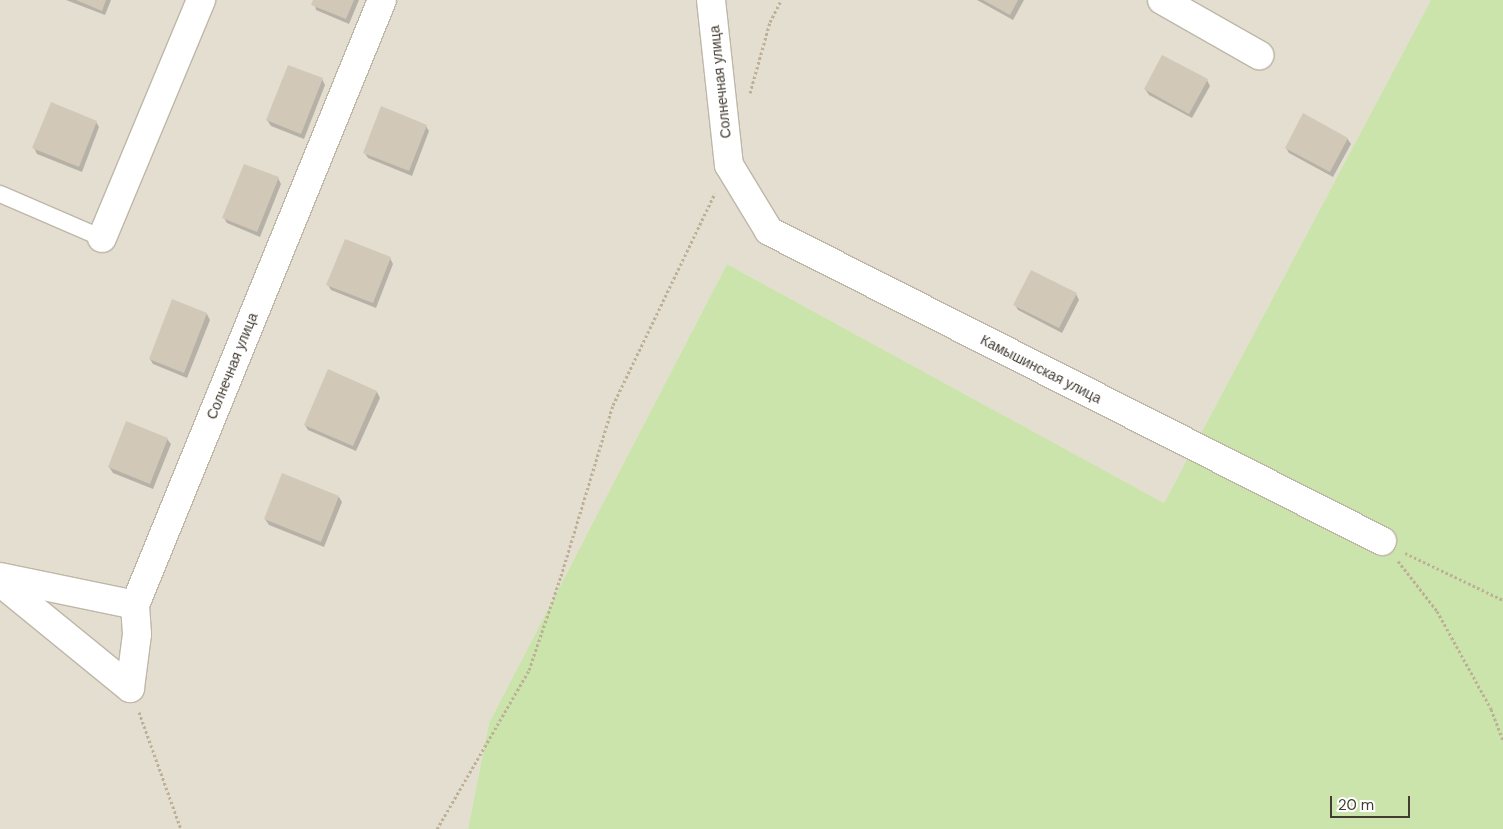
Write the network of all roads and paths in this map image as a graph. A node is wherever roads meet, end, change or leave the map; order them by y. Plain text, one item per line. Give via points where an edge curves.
1 (201, 0) edge
2 (382, 0) edge
3 (711, 0) edge
4 (781, 0) edge
5 (1162, 0) edge
6 (1259, 55) dead end
7 (748, 98) dead end
8 (729, 165) junction
9 (0, 194) edge
10 (102, 238) joint
11 (1382, 541) junction
12 (0, 577) edge
13 (0, 582) edge
14 (1503, 600) edge
15 (135, 605) junction
16 (130, 688) junction
17 (1503, 741) edge
18 (181, 829) edge
19 (437, 829) edge

1 - 10 street
2 - 15 street, Солнечная улица
3 - 8 street, Солнечная улица
4 - 7 path via 770,22
5 - 6 street
8 - 11 street, Камышинская улица via 769,231
8 - 19 path via 613,405 561,576 528,670
9 - 10 lane
11 - 14 path
11 - 17 path via 1438,611 1491,708
12 - 15 street
13 - 16 street
15 - 16 street via 137,634
16 - 18 path

